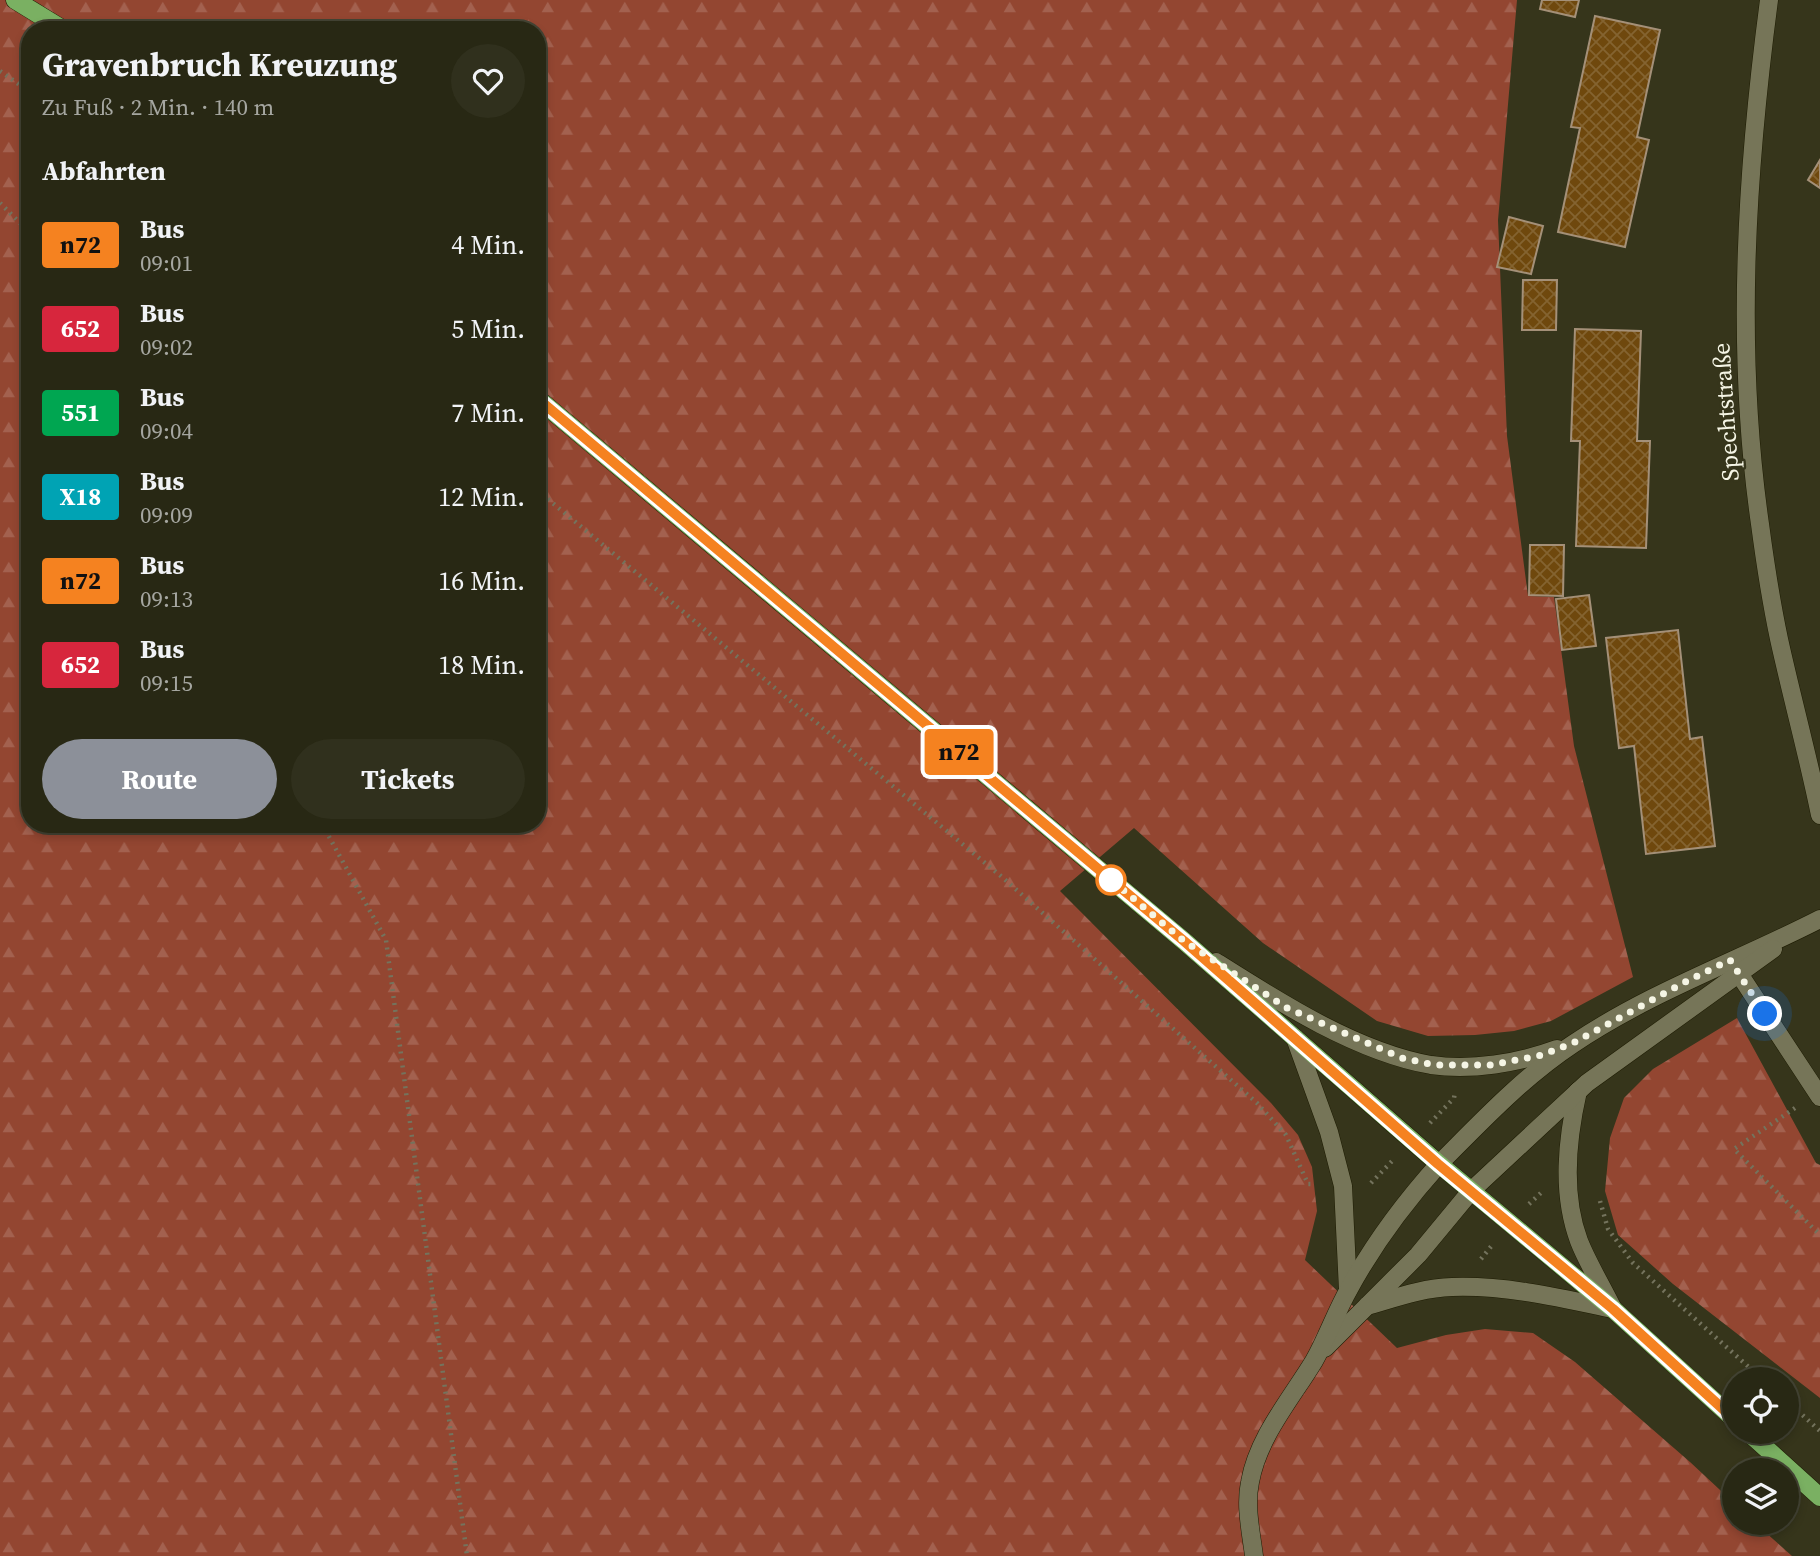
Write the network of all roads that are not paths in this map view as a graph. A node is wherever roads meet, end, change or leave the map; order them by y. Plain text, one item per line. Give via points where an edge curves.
1 (15, 0) edge
2 (1769, 0) edge
3 (49, 21) edge
4 (546, 406) edge
5 (1820, 815) edge
6 (1814, 922) edge
7 (1184, 941) junction
8 (1735, 967) junction
9 (1295, 1038) junction
10 (1573, 1043) junction
11 (1578, 1091) junction
12 (1819, 1095) edge
13 (1438, 1164) junction
14 (1471, 1191) junction
15 (1348, 1290) junction
16 (1367, 1306) junction
17 (1613, 1309) junction
18 (1315, 1358) junction
19 (1722, 1408) edge
20 (1762, 1444) edge
21 (1820, 1496) edge
22 (1249, 1509) junction
23 (1254, 1556) edge
24 (1265, 1556) edge

1 - 3 main road
2 - 5 street, Spechtstraße via 1752,157 1745,367 1759,522 1779,636
4 - 7 main road
6 - 8 street
7 - 9 main road
7 - 10 street via 1287,1008 1402,1058 1434,1065 1491,1065
8 - 10 street via 1689,980
8 - 11 street
8 - 12 street
9 - 13 main road
9 - 15 street via 1343,1186
10 - 13 street via 1509,1095
11 - 14 street
11 - 17 street via 1567,1149 1569,1185 1579,1241
13 - 14 main road
13 - 15 street via 1395,1214
14 - 16 street via 1418,1255
14 - 17 main road
15 - 18 street
16 - 17 street via 1411,1292 1451,1287 1498,1289
16 - 18 street
17 - 19 main road
18 - 22 street via 1261,1449 1250,1482
20 - 21 main road
22 - 23 street
22 - 24 street

